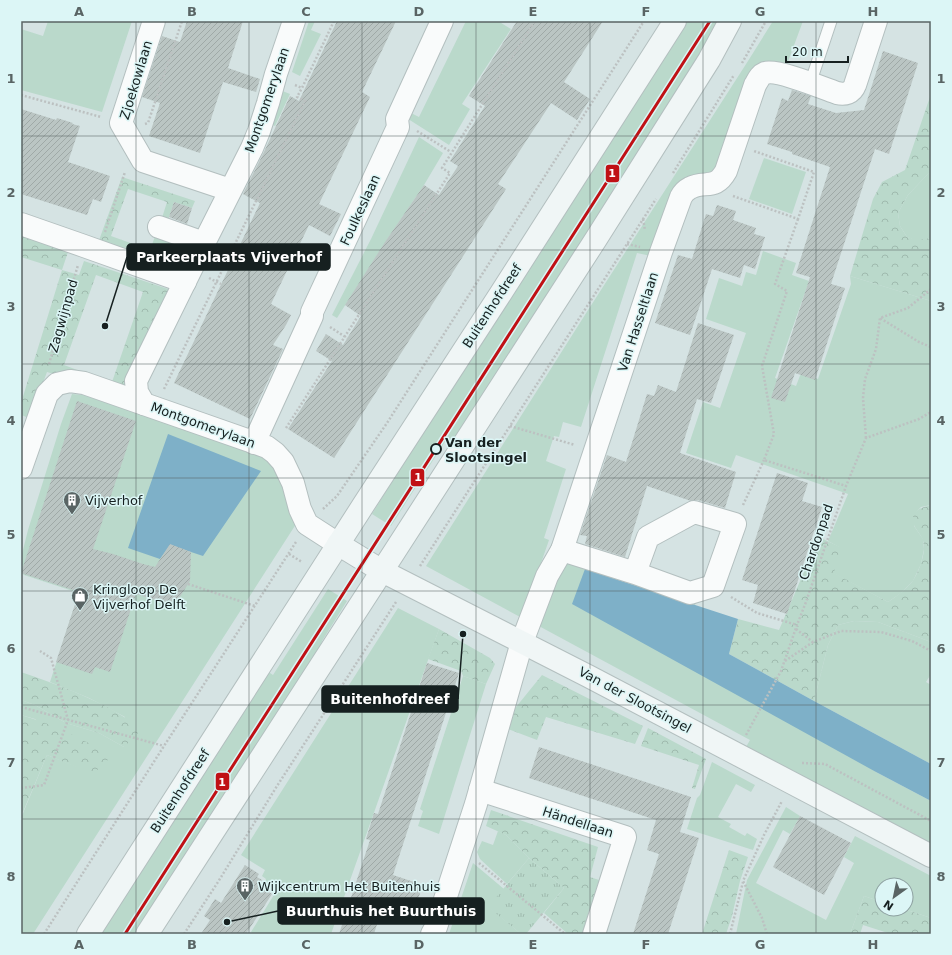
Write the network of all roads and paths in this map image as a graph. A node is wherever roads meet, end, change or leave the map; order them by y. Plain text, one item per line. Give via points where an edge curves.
1 (154, 21) edge
2 (182, 21) edge
3 (294, 21) edge
4 (334, 21) edge
5 (442, 21) edge
6 (535, 21) edge
7 (644, 21) edge
8 (675, 21) edge
9 (730, 21) edge
10 (766, 21) edge
11 (831, 21) edge
12 (876, 21) edge
13 (739, 68) dead end
14 (735, 74) dead end
15 (276, 76) junction
16 (810, 84) junction
17 (302, 88) junction
18 (21, 95) edge
19 (397, 118) junction
20 (123, 127) junction
21 (734, 145) junction
22 (451, 152) junction
23 (142, 161) junction
24 (673, 173) dead end
25 (701, 185) junction
26 (230, 190) junction
27 (656, 199) dead end
28 (798, 219) junction
29 (21, 224) edge
30 (158, 227) dead end
31 (204, 243) junction
32 (91, 249) junction
33 (185, 282) junction
34 (931, 289) edge
35 (880, 318) junction
36 (931, 347) edge
37 (57, 384) junction
38 (150, 406) junction
39 (931, 412) edge
40 (510, 426) junction
41 (866, 438) junction
42 (263, 447) junction
43 (595, 451) junction
44 (764, 460) junction
45 (21, 468) edge
46 (846, 486) junction
47 (337, 496) junction
48 (360, 510) junction
49 (308, 524) junction
50 (735, 524) junction
51 (403, 538) junction
52 (338, 544) junction
53 (562, 550) junction
54 (428, 554) junction
55 (382, 571) junction
56 (635, 573) junction
57 (188, 584) dead end
58 (409, 584) junction
59 (713, 586) junction
60 (255, 606) junction
61 (796, 627) junction
62 (522, 642) junction
63 (813, 642) junction
64 (40, 651) dead end
65 (931, 651) edge
66 (784, 662) junction
67 (21, 707) edge
68 (756, 716) dead end
69 (68, 720) junction
70 (164, 746) junction
71 (794, 773) junction
72 (21, 788) edge
73 (480, 790) junction
74 (931, 821) edge
75 (461, 853) junction
76 (931, 856) edge
77 (743, 881) junction
78 (44, 934) edge
79 (88, 934) edge
80 (147, 934) edge
81 (184, 934) edge
82 (432, 934) edge
83 (564, 934) edge
84 (594, 934) edge
85 (730, 934) edge
86 (767, 934) edge

1 - 20 street, Zjoekowlaan
2 - 20 path via 148,123
3 - 15 street, Montgomerylaan
4 - 17 path
5 - 19 street, Foulkeslaan
6 - 22 path
7 - 47 path via 387,423
8 - 48 street, Buitenhofdreef
9 - 51 street via 709,60 596,239
10 - 13 path
11 - 16 lane
12 - 16 street, Van Hasseltlaan via 851,92 843,95
14 - 24 path
15 - 17 path
15 - 26 street, Montgomerylaan via 259,131
16 - 21 street, Van Hasseltlaan via 777,73 762,75 755,85
17 - 38 path via 297,97 305,102
18 - 20 path
19 - 22 path
19 - 42 street, Foulkeslaan via 398,127 312,312
20 - 23 street, Zjoekowlaan
21 - 25 street, Van Hasseltlaan via 722,177 713,184
21 - 28 path via 814,172
22 - 42 path via 442,168 450,173
23 - 26 street
23 - 32 path, Zagwijnpad via 131,161 126,166
25 - 28 path
25 - 43 street, Van Hasseltlaan via 690,188 681,197
26 - 31 street, Montgomerylaan
27 - 40 path
28 - 44 path via 775,284 787,291 762,366 774,434
29 - 32 street
30 - 31 street
31 - 33 street, Montgomerylaan
32 - 33 street
32 - 37 path, Zagwijnpad via 48,368
33 - 38 street, Montgomerylaan via 136,381 137,392
34 - 35 path via 908,308
35 - 36 path
35 - 41 path via 876,349 865,379 863,398
37 - 38 street via 70,381 84,383
37 - 45 street via 47,394
38 - 42 street, Montgomerylaan
39 - 41 path via 919,419
40 - 43 path
40 - 54 path
41 - 46 path, Chardonpad
42 - 49 street, Montgomerylaan via 275,453 283,462
43 - 53 street, Van Hasseltlaan
44 - 46 path
44 - 50 path
46 - 61 path, Chardonpad
47 - 48 path
47 - 49 path
48 - 52 street, Buitenhofdreef
49 - 52 street
49 - 60 path
50 - 56 street via 694,512 648,537
50 - 59 street
51 - 54 path
51 - 55 street
52 - 55 street, Van der Slootsingel
52 - 79 street, Buitenhofdreef
53 - 56 street
53 - 62 street, Van Hasseltlaan via 547,576
54 - 58 path
55 - 58 street, Van der Slootsingel
55 - 80 street
56 - 59 street via 690,593
57 - 60 path
58 - 62 street, Van der Slootsingel
58 - 81 path
59 - 61 path via 757,613
60 - 70 path
61 - 63 path
61 - 66 path, Chardonpad
62 - 71 street, Van der Slootsingel
62 - 73 street
63 - 65 path via 841,632 881,632 912,641
63 - 66 path
64 - 69 path via 51,658
66 - 68 path, Chardonpad
67 - 69 path
69 - 70 path
69 - 72 path via 44,785
70 - 78 path
71 - 74 path via 825,764
71 - 76 street, Van der Slootsingel
71 - 77 path
73 - 75 street
73 - 84 street, Händellaan via 625,837
75 - 82 street
75 - 83 path via 471,857
77 - 85 path
77 - 86 path via 762,918

